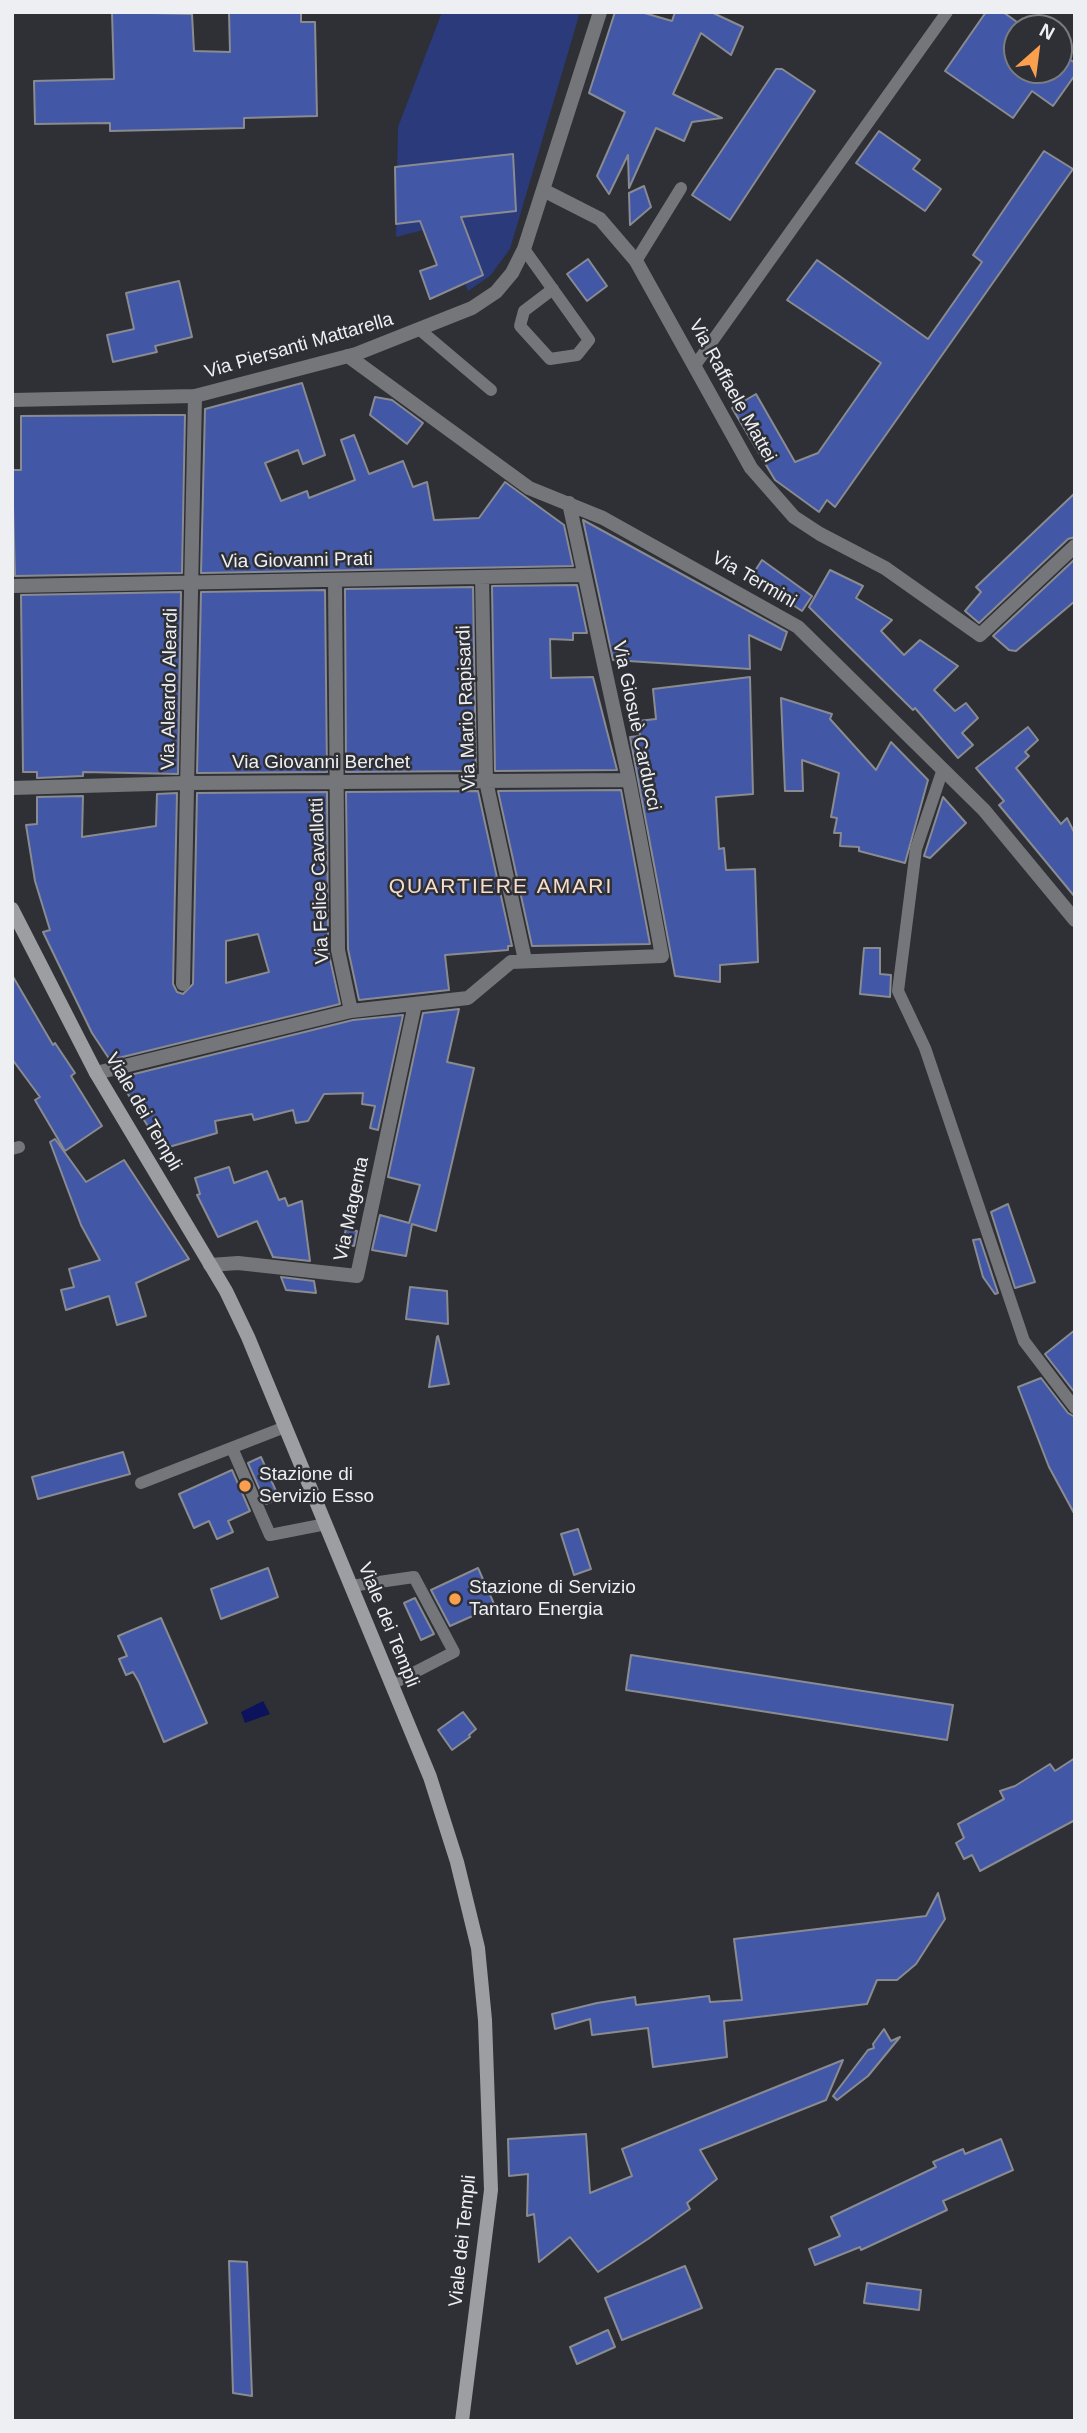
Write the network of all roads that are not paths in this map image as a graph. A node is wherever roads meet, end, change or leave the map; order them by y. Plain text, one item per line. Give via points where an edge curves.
1 (600, 12) edge
2 (947, 12) edge
3 (681, 188) dead end
4 (545, 191) junction
5 (524, 250) junction
6 (636, 261) junction
7 (553, 289) junction
8 (420, 330) junction
9 (348, 356) junction
10 (696, 364) junction
11 (491, 390) dead end
12 (195, 396) junction
13 (12, 400) edge
14 (569, 503) junction
15 (1075, 546) edge
16 (582, 575) junction
17 (482, 577) junction
18 (335, 580) junction
19 (191, 583) junction
20 (12, 586) edge
21 (943, 769) junction
22 (629, 780) junction
23 (486, 781) junction
24 (335, 782) junction
25 (187, 783) junction
26 (12, 788) edge
27 (12, 909) edge
28 (1075, 920) edge
29 (525, 960) junction
30 (183, 984) dead end
31 (415, 1004) junction
32 (351, 1012) junction
33 (96, 1073) junction
34 (210, 1265) junction
35 (1075, 1408) edge
36 (285, 1427) junction
37 (232, 1448) junction
38 (141, 1483) dead end
39 (326, 1524) junction
40 (351, 1586) junction
41 (391, 1684) junction
42 (462, 2421) edge

1 - 4 street, Via Piersanti Mattarella
2 - 10 lane
3 - 6 lane
4 - 5 street, Via Piersanti Mattarella
4 - 6 street, Via Raffaele Mattei via 600,219
5 - 7 lane
5 - 8 street, Via Piersanti Mattarella via 496,292 472,308
6 - 10 street, Via Raffaele Mattei
7 - 7 lane via 589,340 577,355 550,359 520,326 524,311
8 - 9 street, Via Piersanti Mattarella
8 - 11 lane
9 - 12 street, Via Piersanti Mattarella
9 - 14 street, Via Termini via 529,488
10 - 15 street, Via Raffaele Mattei via 751,468 794,517 885,568 980,635
12 - 13 street, Via Piersanti Mattarella
12 - 19 street, Via Aleardo Aleardi
14 - 16 street, Via Giosuè Carducci
14 - 21 street, Via Termini via 798,627
16 - 17 street, Via Giovanni Prati
16 - 22 street, Via Giosuè Carducci
17 - 18 street, Via Giovanni Prati
17 - 23 street, Via Mario Rapisardi
18 - 19 street, Via Giovanni Prati
18 - 24 street, Via Felice Cavallotti
19 - 20 street, Via Giovanni Prati
19 - 25 street, Via Aleardo Aleardi
21 - 28 street, Via Termini via 984,810
21 - 35 lane via 916,849 898,990 925,1048 1024,1341
22 - 23 street, Via Giovanni Berchet
22 - 29 street, Via Giosuè Carducci via 662,957
23 - 24 street, Via Giovanni Berchet
23 - 29 street, Via Mario Rapisardi
24 - 25 street, Via Giovanni Berchet
24 - 32 street, Via Felice Cavallotti via 338,950
25 - 26 street, Via Giovanni Berchet
25 - 30 street, Via Aleardo Aleardi
27 - 33 main road, Viale dei Templi
29 - 31 street via 511,962 468,998
31 - 32 street
31 - 34 street, Via Magenta via 358,1276 238,1263
32 - 33 street
33 - 34 main road, Viale dei Templi
34 - 36 main road, Viale dei Templi via 248,1337
36 - 37 lane
36 - 39 main road, Viale dei Templi
37 - 38 lane
37 - 39 lane via 270,1535
39 - 40 main road, Viale dei Templi
40 - 41 main road, Viale dei Templi
40 - 41 lane via 414,1577 454,1652
41 - 42 main road, Viale dei Templi via 430,1777 478,1948 491,2190

